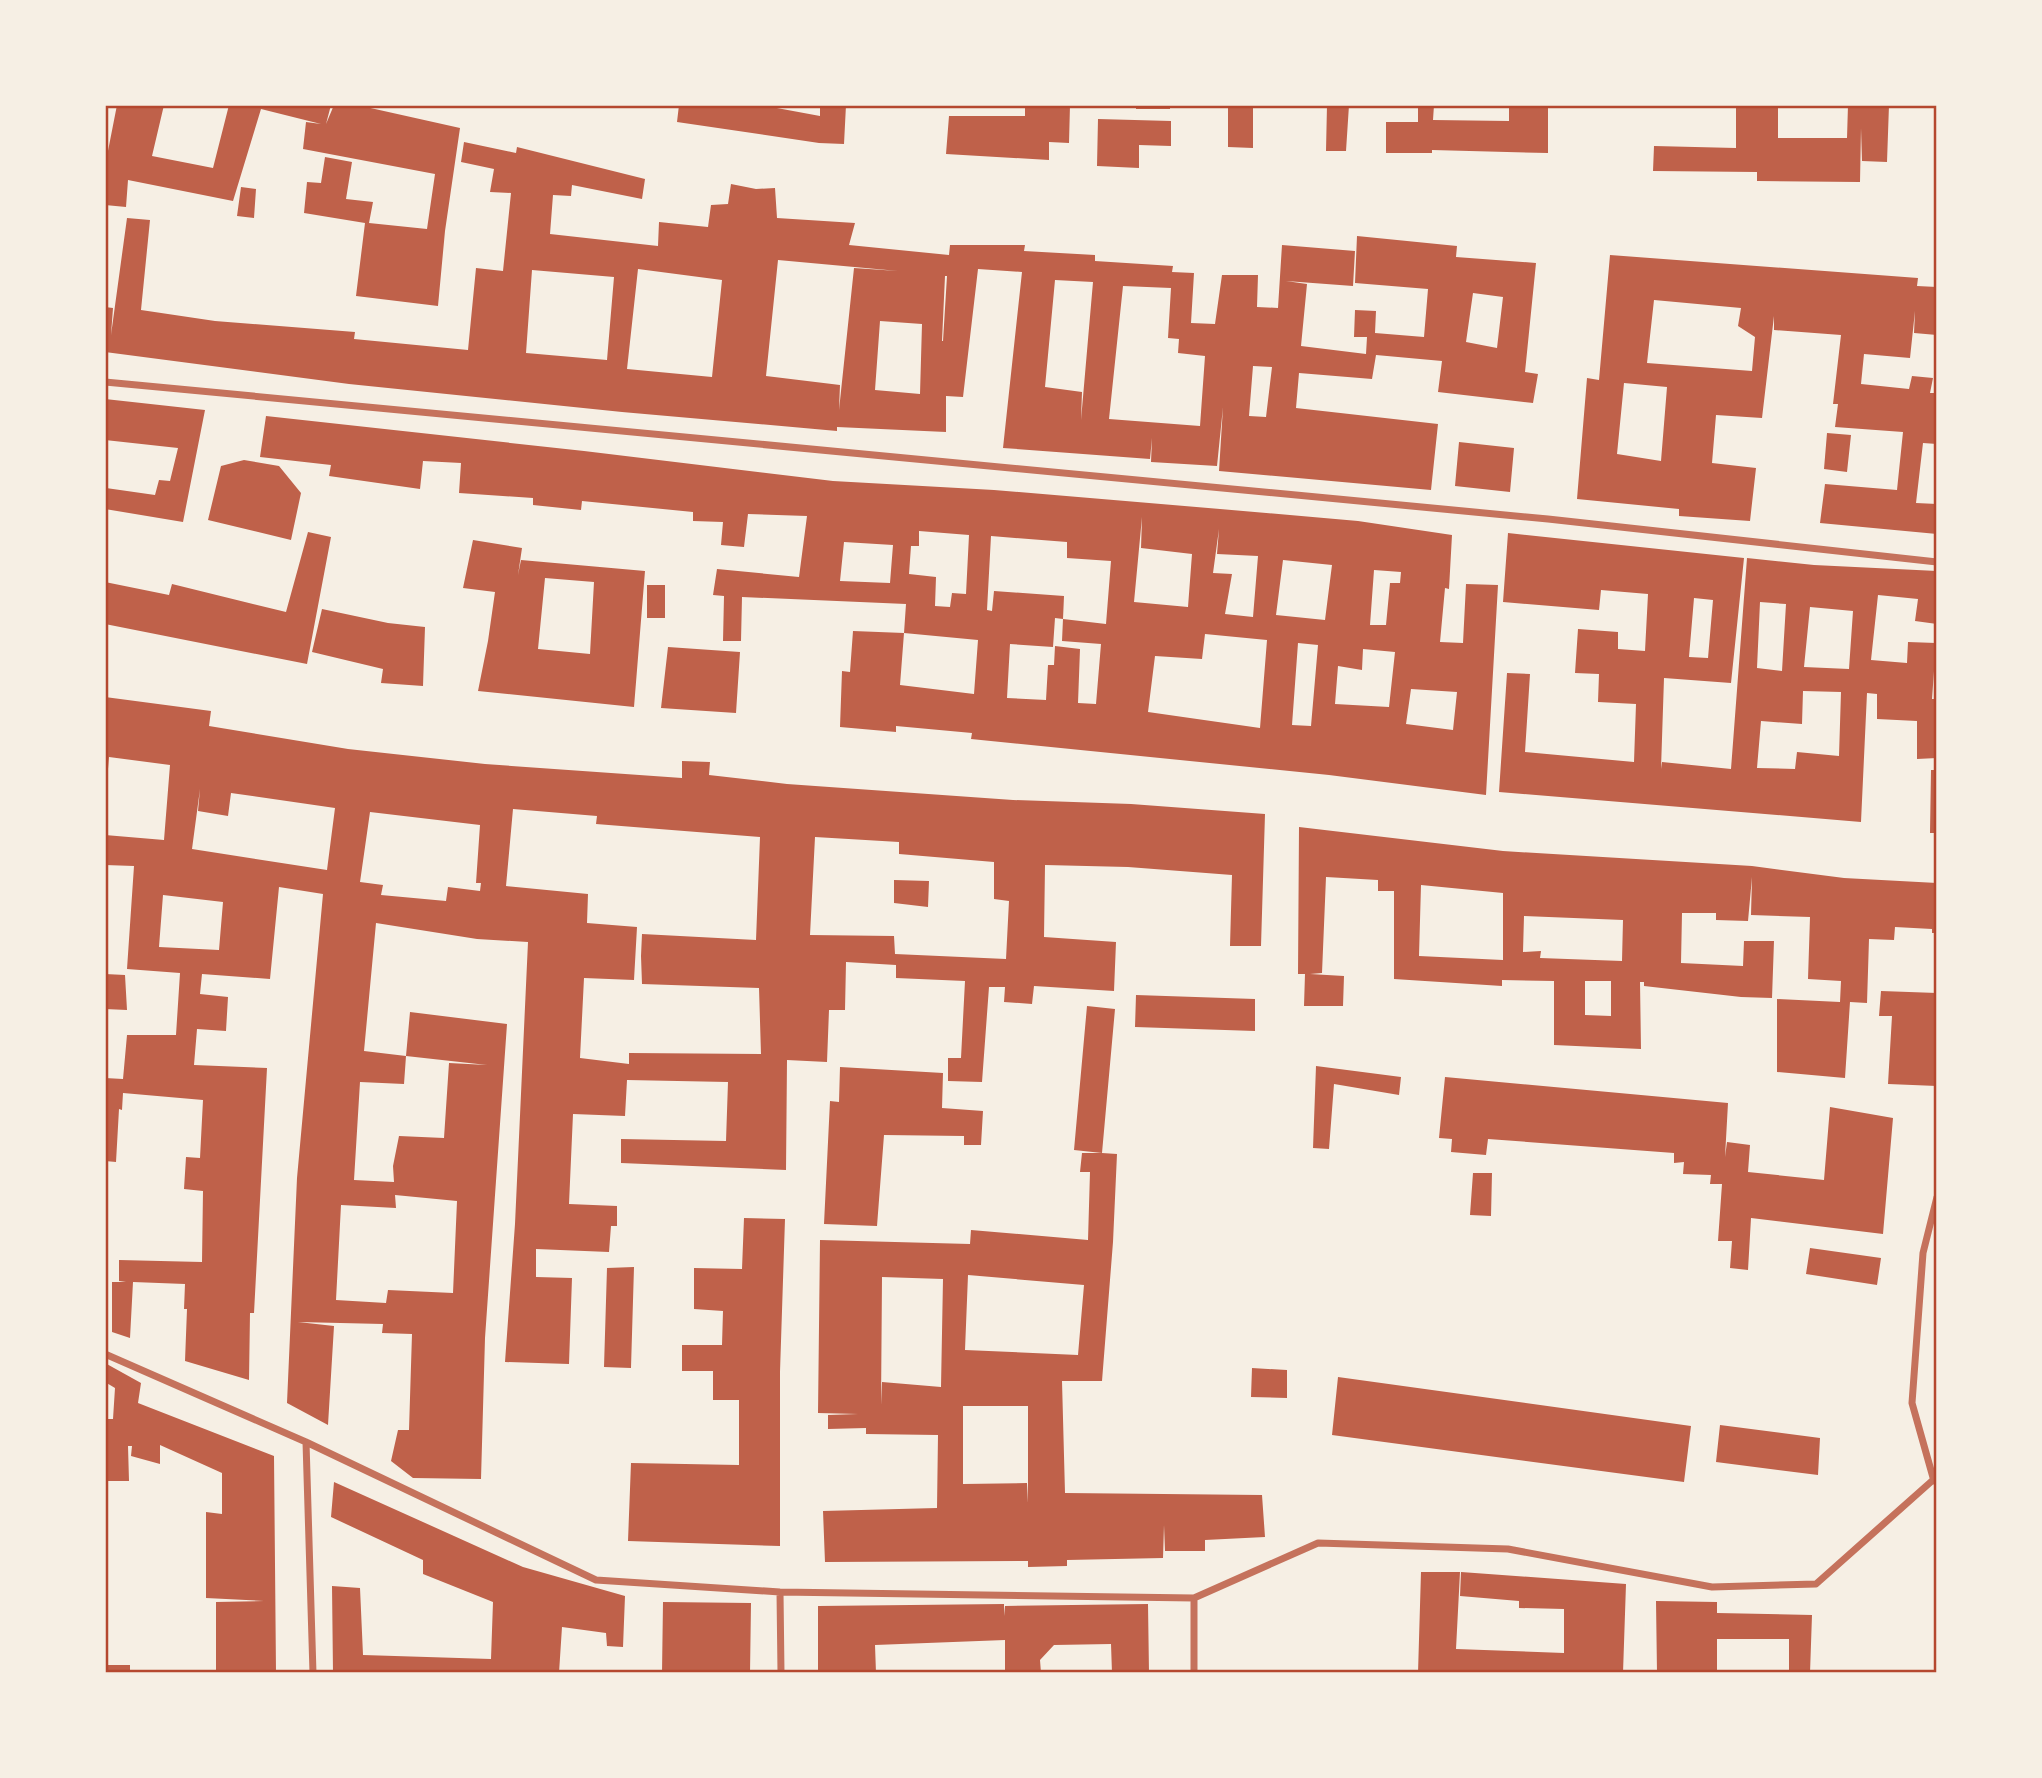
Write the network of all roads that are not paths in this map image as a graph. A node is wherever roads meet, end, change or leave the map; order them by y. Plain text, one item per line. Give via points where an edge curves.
1 (105, 382) edge
2 (1937, 562) edge
3 (1937, 1196) edge
4 (105, 1354) edge
5 (306, 1442) junction
6 (1935, 1481) edge
7 (780, 1592) junction
8 (1194, 1598) junction
9 (313, 1673) edge
10 (781, 1673) edge
11 (1194, 1673) edge

1 - 2 street via 1548,519
3 - 6 street via 1923,1253 1912,1403
4 - 5 street
5 - 7 street via 596,1580
5 - 9 street
6 - 8 street via 1816,1584 1712,1587 1508,1549 1318,1542
7 - 8 street
7 - 10 street
8 - 11 street

